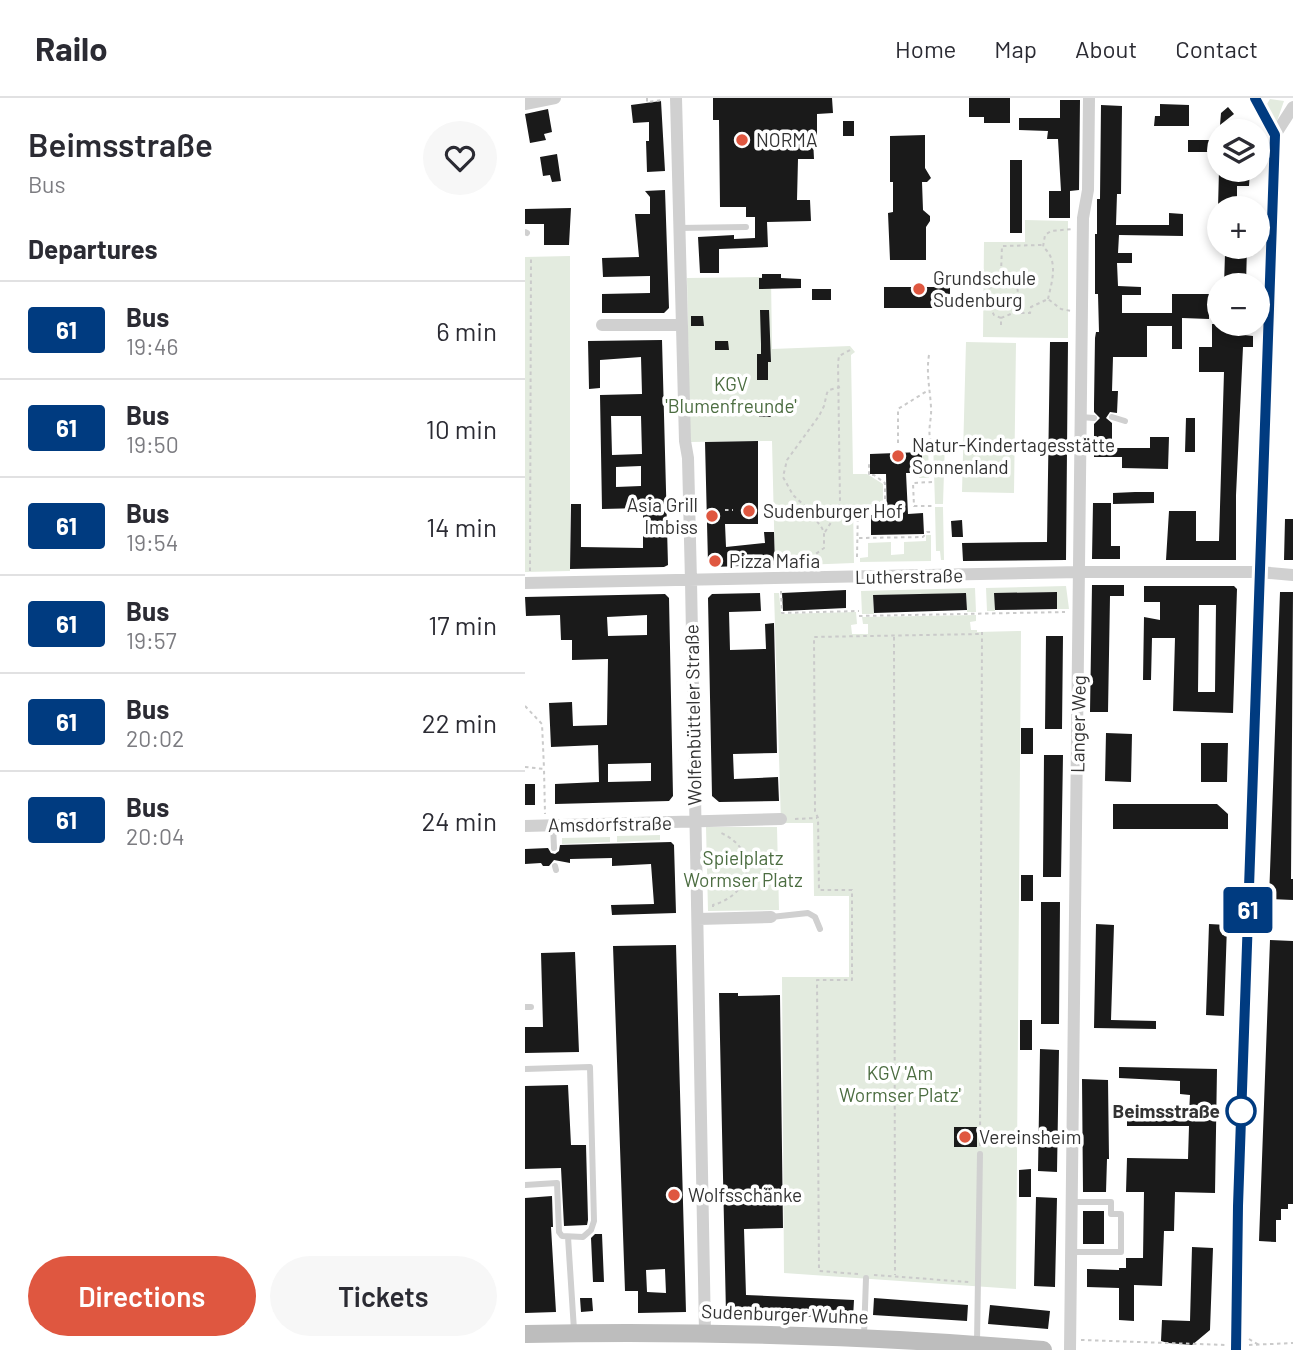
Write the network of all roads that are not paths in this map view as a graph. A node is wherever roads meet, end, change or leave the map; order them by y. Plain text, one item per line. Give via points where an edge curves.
1 (555, 98) edge
2 (676, 98) edge
3 (1089, 98) edge
4 (1255, 98) edge
5 (525, 104) edge
6 (1293, 107) edge
7 (1275, 135) junction
8 (679, 228) junction
9 (746, 228) dead end
10 (602, 325) dead end
11 (682, 325) junction
12 (1112, 417) dead end
13 (1080, 418) junction
14 (1094, 418) dead end
15 (1125, 421) dead end
16 (1080, 572) junction
17 (1259, 572) junction
18 (1293, 575) edge
19 (691, 581) junction
20 (527, 583) edge
21 (781, 819) road end
22 (695, 822) junction
23 (525, 826) edge
24 (549, 826) junction
25 (554, 848) dead end
26 (771, 917) joint
27 (698, 919) junction
28 (820, 929) dead end
29 (525, 1069) edge
30 (980, 1154) road end
31 (525, 1185) edge
32 (1071, 1202) junction
33 (568, 1237) junction
34 (1071, 1252) junction
35 (866, 1278) dead end
36 (574, 1333) junction
37 (705, 1333) junction
38 (525, 1334) edge
39 (864, 1338) junction
40 (977, 1344) junction
41 (1074, 1345) edge
42 (1042, 1350) edge
43 (1236, 1350) edge

1 - 5 street
2 - 8 street, Wolfenbütteler Straße
3 - 13 street, Langer Weg
4 - 7 street
6 - 7 street
7 - 17 street
8 - 9 lane
8 - 11 street, Wolfenbütteler Straße
10 - 11 street
11 - 19 street, Wolfenbütteler Straße
12 - 15 lane
13 - 14 lane
13 - 16 street, Langer Weg
16 - 17 street, Lutherstraße
16 - 19 street, Lutherstraße
16 - 32 street, Langer Weg
17 - 18 street, Lutherstraße
17 - 43 street
19 - 20 street, Lutherstraße
19 - 22 street, Wolfenbütteler Straße
21 - 22 street, Amsdorfstraße
22 - 24 street, Amsdorfstraße
22 - 27 street, Wolfenbütteler Straße
23 - 24 street, Amsdorfstraße
24 - 25 lane
26 - 27 street
26 - 28 lane via 808,913
27 - 37 street, Wolfenbütteler Straße
29 - 33 lane via 590,1067 594,1224 585,1236
30 - 40 lane
31 - 33 lane via 557,1183 559,1232
32 - 34 street, Langer Weg
32 - 34 lane via 1111,1202 1111,1214 1121,1214 1121,1252
33 - 36 lane
34 - 41 street, Langer Weg
35 - 39 lane
36 - 37 main road, Sudenburger Wuhne
36 - 38 main road, Sudenburger Wuhne
37 - 39 main road, Sudenburger Wuhne
39 - 40 main road, Sudenburger Wuhne
40 - 42 main road, Sudenburger Wuhne

